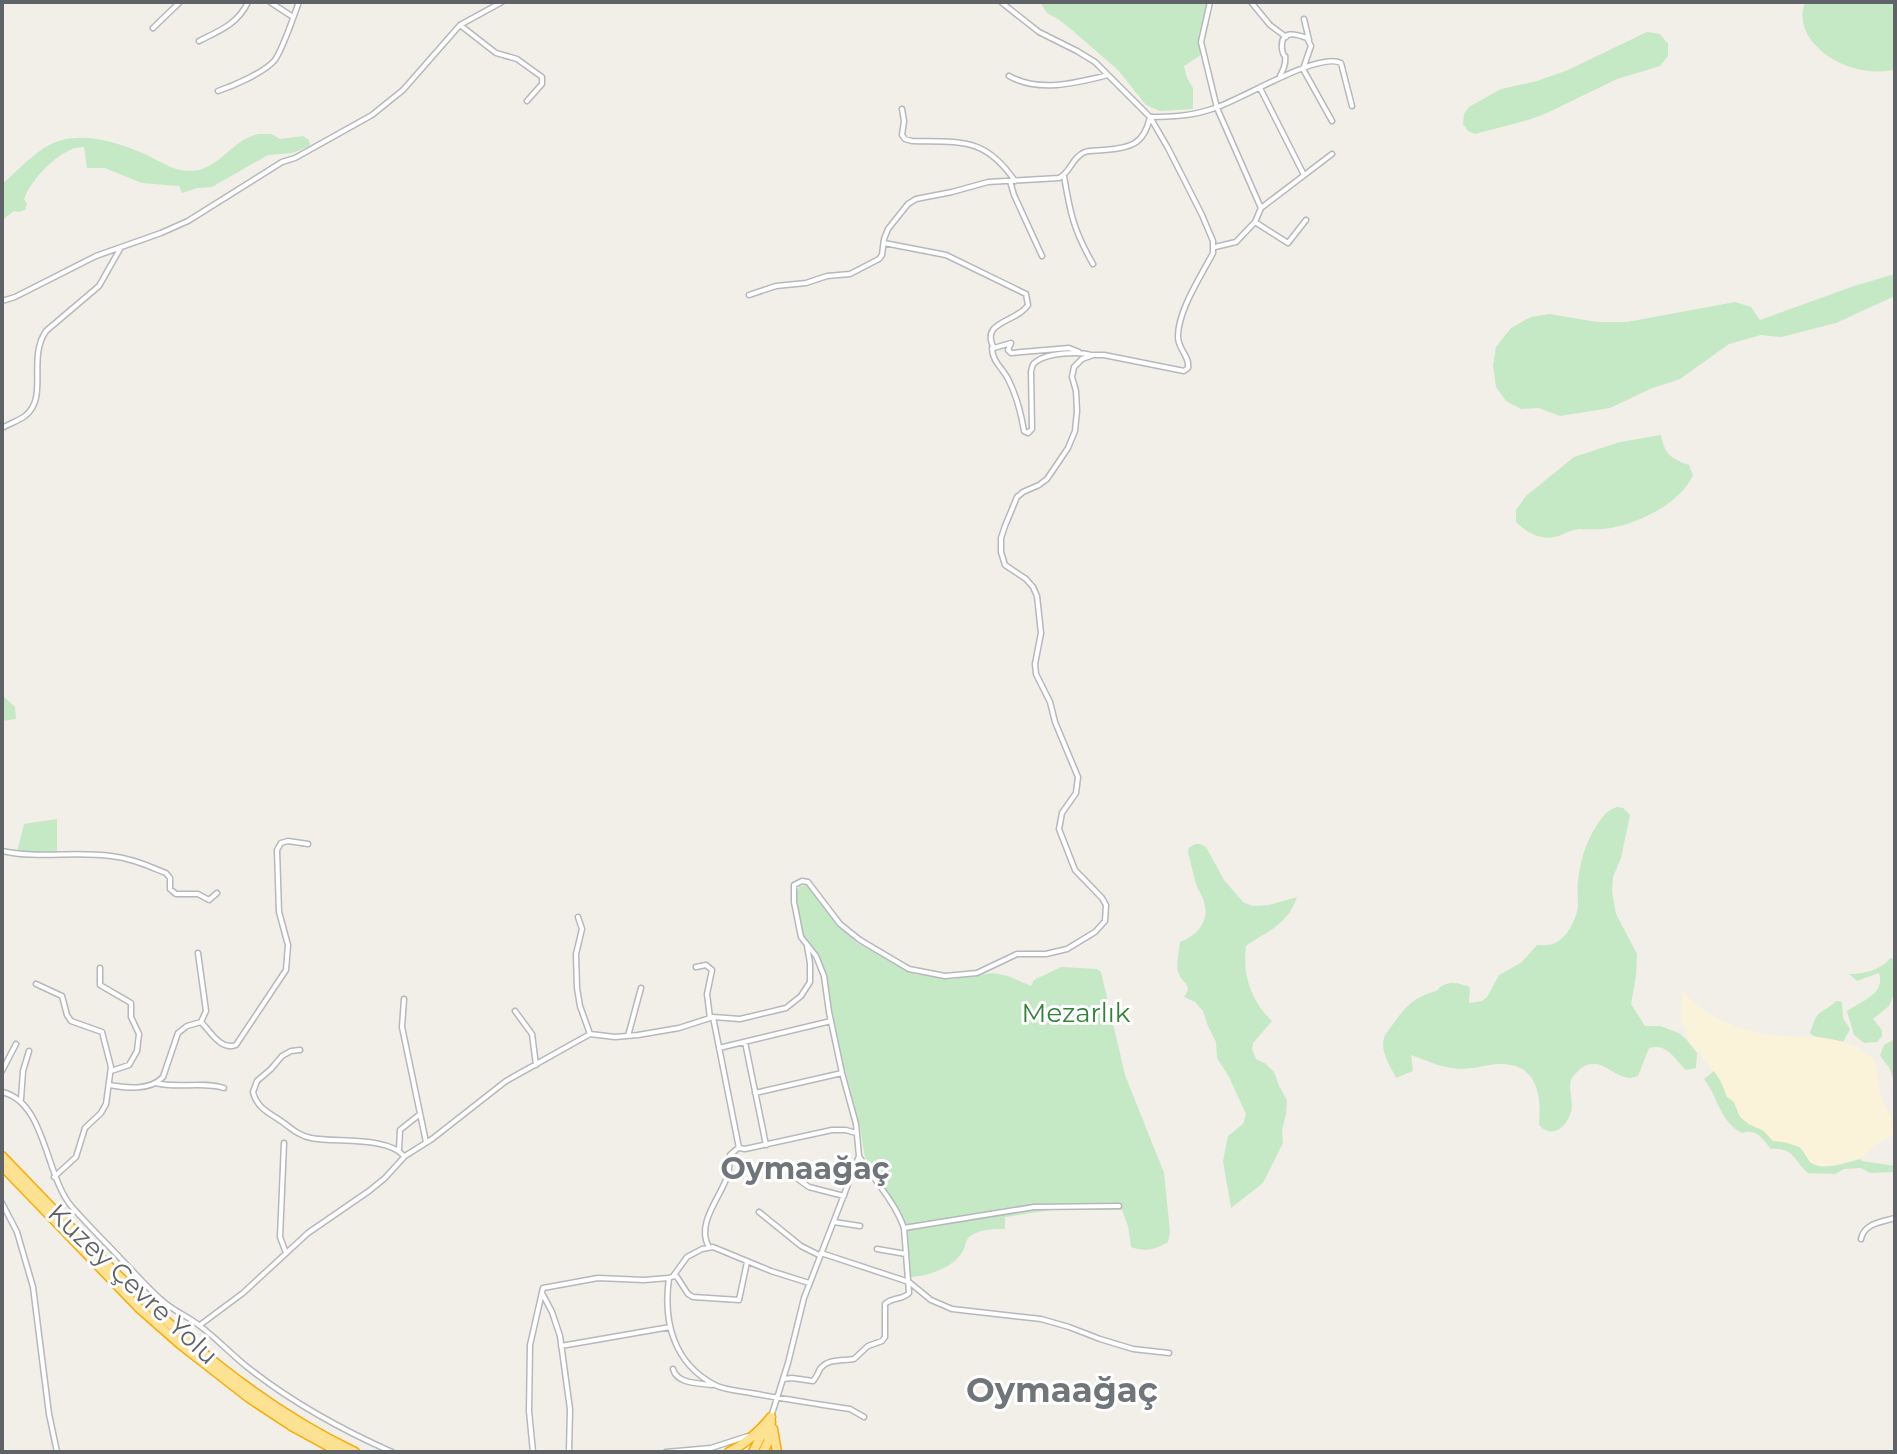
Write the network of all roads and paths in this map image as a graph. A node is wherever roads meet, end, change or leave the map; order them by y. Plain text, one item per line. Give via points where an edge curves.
1 (180, 2) edge
2 (248, 2) edge
3 (270, 2) edge
4 (299, 2) edge
5 (502, 2) edge
6 (1001, 2) edge
7 (1210, 2) edge
8 (1251, 2) edge
9 (293, 17) junction
10 (1304, 19) dead end
11 (460, 25) junction
12 (153, 28) dead end
13 (1286, 37) junction
14 (1309, 40) junction
15 (199, 41) dead end
16 (1303, 69) junction
17 (1108, 75) junction
18 (1009, 76) dead end
19 (1279, 78) junction
20 (1260, 88) junction
21 (218, 91) dead end
22 (527, 101) dead end
23 (1352, 106) dead end
24 (1217, 108) junction
25 (902, 109) dead end
26 (1150, 117) junction
27 (1332, 121) dead end
28 (1332, 154) dead end
29 (1304, 175) junction
30 (1064, 176) junction
31 (1012, 181) junction
32 (1261, 208) junction
33 (1306, 220) dead end
34 (1255, 222) junction
35 (883, 243) junction
36 (1214, 247) junction
37 (121, 248) junction
38 (1042, 256) dead end
39 (1093, 264) dead end
40 (749, 295) dead end
41 (2, 301) edge
42 (992, 346) junction
43 (1079, 352) junction
44 (1093, 355) junction
45 (2, 428) edge
46 (308, 844) dead end
47 (2, 851) edge
48 (217, 893) dead end
49 (578, 917) dead end
50 (807, 944) junction
51 (198, 953) dead end
52 (696, 967) dead end
53 (100, 968) dead end
54 (36, 984) dead end
55 (641, 988) dead end
56 (404, 999) dead end
57 (515, 1011) dead end
58 (712, 1018) junction
59 (831, 1021) junction
60 (201, 1022) junction
61 (590, 1034) junction
62 (628, 1037) junction
63 (745, 1042) junction
64 (16, 1044) dead end
65 (719, 1048) junction
66 (300, 1050) dead end
67 (29, 1051) dead end
68 (536, 1065) junction
69 (2, 1071) edge
70 (111, 1071) junction
71 (842, 1073) junction
72 (156, 1083) junction
73 (109, 1085) junction
74 (224, 1088) dead end
75 (2, 1092) edge
76 (755, 1093) junction
77 (21, 1101) junction
78 (420, 1113) junction
79 (857, 1133) junction
80 (284, 1143) dead end
81 (426, 1143) junction
82 (766, 1145) junction
83 (739, 1148) junction
84 (399, 1150) junction
85 (2, 1156) edge
86 (405, 1156) junction
87 (859, 1156) junction
88 (2, 1166) edge
89 (54, 1177) junction
90 (795, 1177) dead end
91 (844, 1196) junction
92 (2, 1203) edge
93 (1119, 1206) dead end
94 (759, 1212) dead end
95 (1895, 1218) edge
96 (834, 1222) junction
97 (860, 1226) dead end
98 (904, 1228) junction
99 (1861, 1239) dead end
100 (709, 1247) junction
101 (877, 1249) dead end
102 (286, 1253) junction
103 (820, 1254) junction
104 (906, 1254) junction
105 (747, 1262) junction
106 (672, 1277) junction
107 (909, 1282) junction
108 (809, 1283) junction
109 (542, 1293) junction
110 (200, 1325) junction
111 (670, 1327) junction
112 (561, 1346) junction
113 (1169, 1353) dead end
114 (673, 1369) dead end
115 (783, 1379) junction
116 (717, 1387) junction
117 (777, 1397) junction
118 (771, 1417) junction
119 (864, 1417) dead end
120 (758, 1433) junction
121 (57, 1452) edge
122 (339, 1452) edge
123 (355, 1452) edge
124 (392, 1452) edge
125 (533, 1452) edge
126 (569, 1452) edge
127 (666, 1452) edge
128 (729, 1452) edge
129 (753, 1452) edge
130 (763, 1452) edge
131 (777, 1452) edge

1 - 12 street
2 - 15 street via 233,23
3 - 9 street
4 - 9 street
5 - 11 street
6 - 17 street
7 - 24 street via 1201,42
8 - 13 street
9 - 21 street via 272,63
10 - 14 street
11 - 22 street via 496,53 517,59 542,77 543,83
11 - 37 street via 403,90 372,115 282,162 188,221
13 - 14 street via 1293,33
13 - 19 street
14 - 16 street
16 - 19 street
16 - 23 street via 1340,61
16 - 27 street
17 - 18 street via 1052,85
17 - 26 street
19 - 20 street
20 - 24 street
20 - 29 street
24 - 26 street via 1190,116
24 - 32 street
25 - 31 street via 906,140 980,147 997,158
26 - 30 street via 1136,143 1084,153
26 - 36 street
28 - 29 street
29 - 32 street
30 - 31 street
30 - 39 street via 1077,238
31 - 35 street via 980,183 913,200 889,226
31 - 38 street
32 - 34 street
33 - 34 street via 1288,243
34 - 36 street via 1236,242
35 - 40 street via 879,259 850,274
35 - 42 street via 946,255 1026,294 1027,308 995,327
36 - 44 street via 1179,330 1186,370
37 - 41 street
37 - 45 street via 99,286 41,338 35,405
42 - 43 street via 1012,343 1011,353 1069,348
42 - 43 street via 992,357 1007,376 1028,433 1033,364
43 - 44 street
44 - 50 street via 1077,362 1072,372 1077,411 1068,448 1047,479 1017,497 1001,552 1005,565 1026,579 1037,596 1041,633 1036,674 1078,777 1059,829 1075,870 1106,905 1105,921 1067,949 1017,954 977,973 945,976 909,969 860,940 802,881 793,892
46 - 60 street via 288,841 277,850 286,970 234,1046 224,1046
47 - 48 street via 129,859 168,874 176,894 209,900
49 - 61 street via 582,929 577,988
50 - 58 street via 810,982 794,1003 743,1019
50 - 59 street via 824,976
51 - 60 street via 206,1011
52 - 58 street via 703,964 712,970 707,994
53 - 70 street via 100,985 132,1005 139,1034 132,1062
54 - 70 street via 62,996 73,1022 102,1032
55 - 62 street
56 - 78 street via 402,1027
57 - 68 street via 532,1034
58 - 62 street
58 - 65 street
59 - 63 street
59 - 71 street
60 - 72 street via 178,1033
61 - 62 street
61 - 68 street
63 - 65 street
63 - 76 street
64 - 69 street
65 - 83 street
66 - 84 street via 285,1054 257,1081 253,1092 258,1105 309,1138
67 - 77 street
68 - 81 street via 506,1081
70 - 73 street
71 - 76 street
71 - 79 street
72 - 73 street
72 - 74 street
73 - 89 street via 106,1104 85,1128 76,1157
75 - 77 street
76 - 82 street
77 - 89 street via 41,1137
78 - 81 street
78 - 84 street via 400,1130
79 - 82 street via 836,1130
79 - 87 street
80 - 102 street via 280,1237
81 - 86 street
82 - 83 street
83 - 100 street via 731,1153 727,1178 709,1215
84 - 86 street
85 - 123 highway, Kuzey Çevre Yolu via 186,1340 275,1405
86 - 102 street via 385,1178
87 - 91 street
87 - 98 street
88 - 122 highway, Kuzey Çevre Yolu via 162,1330 249,1398
89 - 110 street via 70,1205 152,1291
90 - 91 street via 809,1187
91 - 96 street
92 - 121 street via 17,1232 33,1287
93 - 98 street via 1034,1207
94 - 103 street via 801,1246
95 - 99 street via 1867,1227
96 - 97 street
96 - 103 street
98 - 104 street
100 - 105 street
100 - 106 street via 687,1257
101 - 104 street
102 - 110 street
103 - 107 street
103 - 108 street
104 - 107 street
105 - 106 street via 739,1300 691,1296
105 - 108 street
106 - 109 street via 598,1278 543,1288
106 - 111 street
107 - 113 street via 952,1309 1041,1319 1133,1349
107 - 115 street via 907,1296 885,1304 882,1341 854,1359 827,1364 813,1381
108 - 115 street
109 - 112 street
109 - 125 street via 530,1345
110 - 124 street via 290,1398
111 - 112 street
111 - 116 street via 681,1356
112 - 126 street via 570,1409
114 - 116 street via 679,1379
115 - 117 street
116 - 117 street
117 - 118 street
117 - 119 street via 850,1409
118 - 120 highway
118 - 129 highway
118 - 130 highway
118 - 131 highway
120 - 127 street via 711,1448
120 - 128 highway

